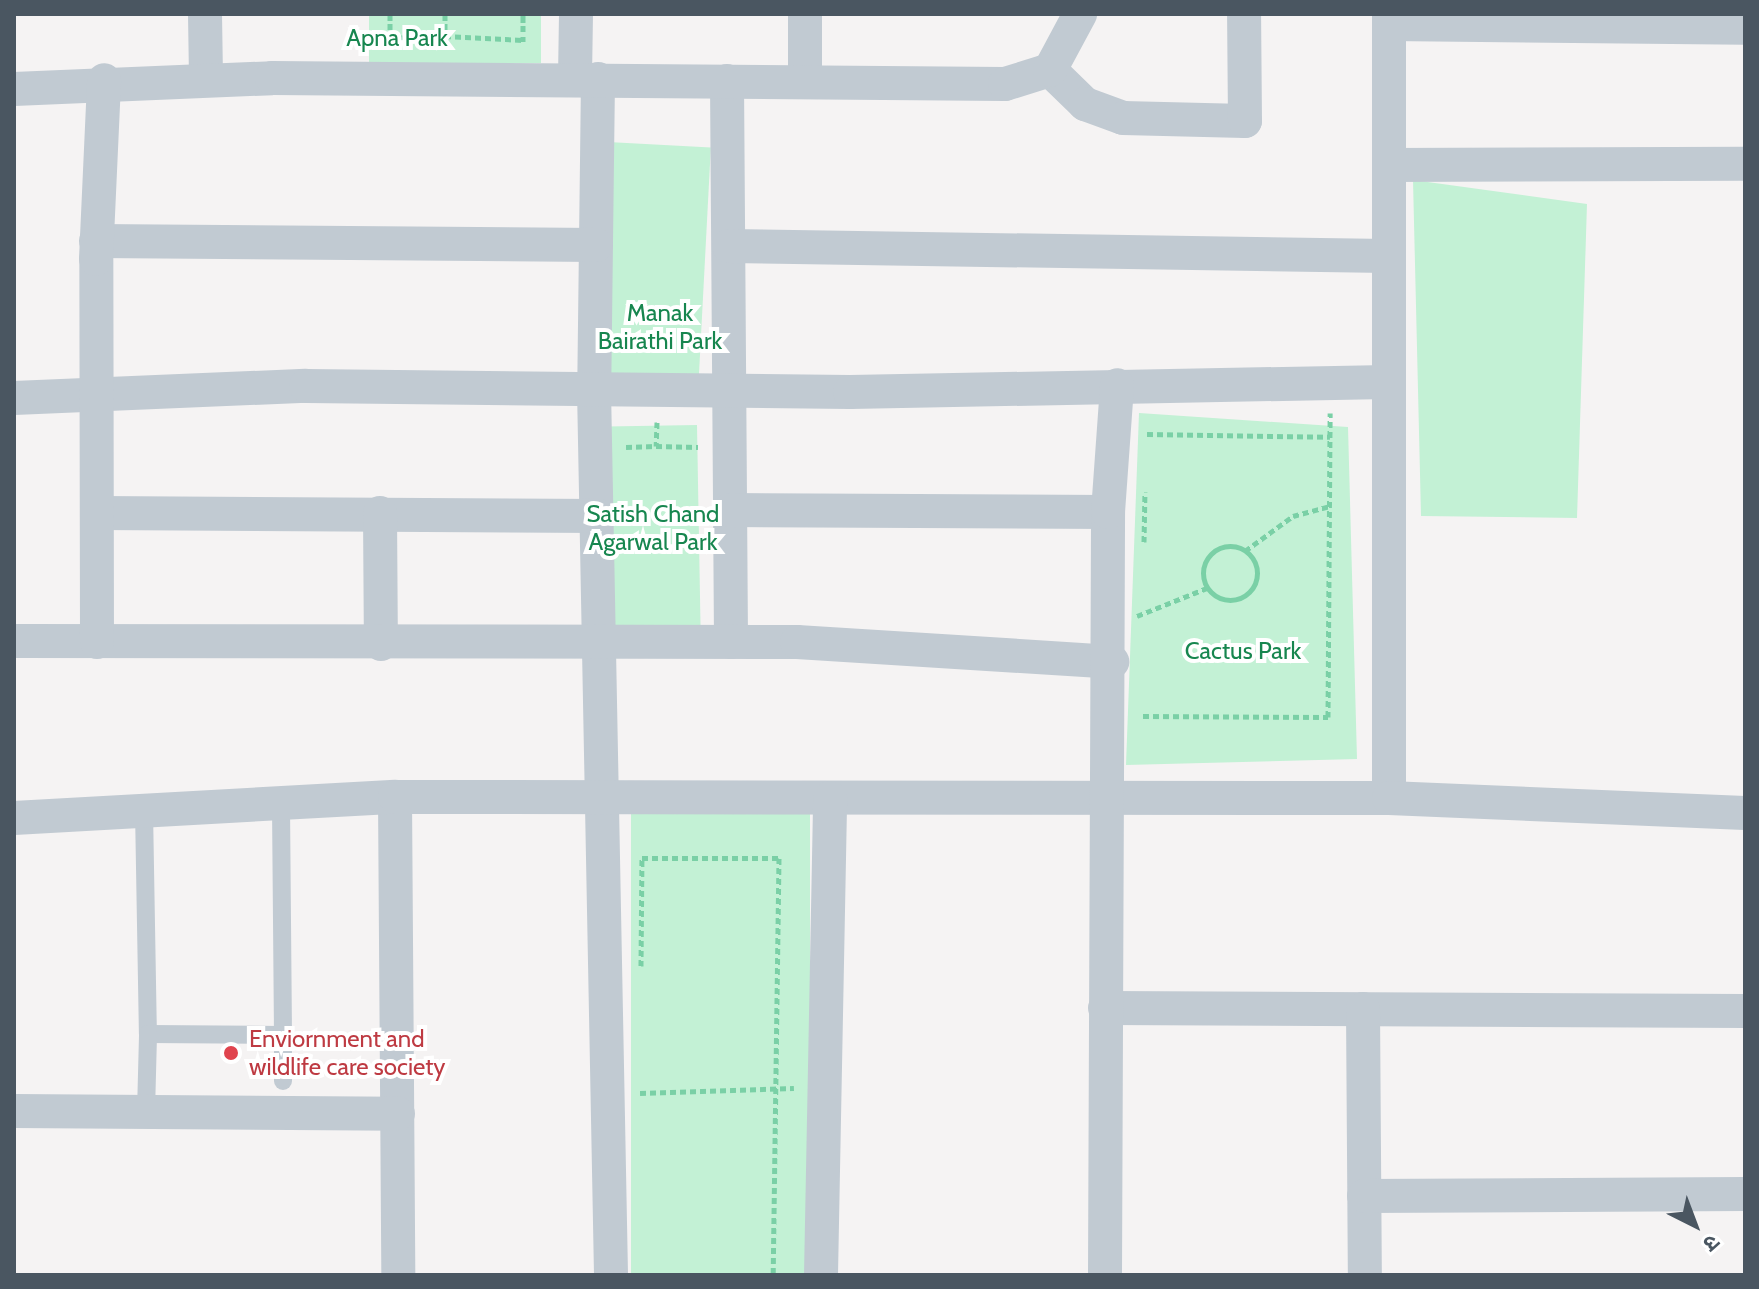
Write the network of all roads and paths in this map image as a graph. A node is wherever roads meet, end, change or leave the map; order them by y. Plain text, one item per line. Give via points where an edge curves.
1 (205, 14) edge
2 (390, 14) edge
3 (445, 14) edge
4 (576, 14) edge
5 (805, 14) edge
6 (1080, 14) edge
7 (1244, 14) edge
8 (1389, 19) edge
9 (1745, 28) edge
10 (445, 36) junction
11 (523, 40) dead end
12 (1050, 70) junction
13 (206, 78) junction
14 (443, 78) junction
15 (587, 79) junction
16 (104, 80) junction
17 (727, 81) junction
18 (805, 82) junction
19 (14, 89) edge
20 (1745, 164) edge
21 (1389, 165) junction
22 (96, 241) junction
23 (596, 245) junction
24 (729, 246) junction
25 (1388, 256) junction
26 (1387, 382) junction
27 (1117, 385) junction
28 (594, 389) junction
29 (659, 389) junction
30 (726, 390) junction
31 (98, 394) junction
32 (14, 398) edge
33 (656, 446) junction
34 (1147, 446) dead end
35 (614, 448) dead end
36 (702, 463) dead end
37 (1146, 477) dead end
38 (1330, 506) junction
39 (730, 510) junction
40 (1108, 512) junction
41 (98, 513) junction
42 (380, 513) junction
43 (599, 516) junction
44 (1245, 551) junction
45 (1143, 554) dead end
46 (1207, 588) junction
47 (1142, 600) dead end
48 (1142, 616) junction
49 (1142, 631) dead end
50 (14, 641) edge
51 (97, 642) junction
52 (731, 642) junction
53 (381, 644) junction
54 (600, 644) junction
55 (1112, 662) junction
56 (1143, 705) dead end
57 (395, 797) junction
58 (599, 797) junction
59 (830, 798) junction
60 (1106, 798) junction
61 (1389, 798) junction
62 (281, 803) junction
63 (144, 810) junction
64 (1745, 813) edge
65 (14, 818) edge
66 (641, 983) dead end
67 (1105, 1008) junction
68 (1363, 1009) junction
69 (1745, 1011) edge
70 (148, 1034) junction
71 (283, 1035) junction
72 (640, 1077) dead end
73 (283, 1081) dead end
74 (772, 1088) junction
75 (799, 1088) dead end
76 (640, 1093) junction
77 (639, 1108) dead end
78 (14, 1111) edge
79 (146, 1112) junction
80 (398, 1114) junction
81 (1745, 1194) edge
82 (1364, 1196) junction
83 (398, 1275) edge
84 (611, 1275) edge
85 (773, 1275) edge
86 (821, 1275) edge
87 (1105, 1275) edge
88 (1365, 1275) edge

1 - 13 street
2 - 10 path via 390,38
3 - 10 path
4 - 15 street
5 - 18 street
6 - 12 street
7 - 12 street via 1245,121 1123,118 1085,104
8 - 9 street
8 - 21 street
10 - 11 path
10 - 14 path
12 - 18 street via 1005,84
13 - 14 street
13 - 16 street
14 - 15 street
15 - 17 street
15 - 23 street
16 - 19 street
16 - 22 street
17 - 18 street
17 - 24 street
20 - 21 street
21 - 25 street
22 - 23 street
22 - 31 street
23 - 28 street
24 - 25 street
24 - 30 street
25 - 26 street
26 - 27 street
26 - 61 street
27 - 30 street
27 - 40 street
28 - 29 street
28 - 31 street
28 - 43 street
29 - 30 street
29 - 33 path
30 - 39 street
31 - 32 street
31 - 41 street
33 - 35 path
33 - 36 path via 702,447
34 - 38 path via 1147,430 1330,437
37 - 45 path
38 - 44 path via 1293,516
38 - 56 path via 1328,717 1143,720
39 - 40 street
39 - 52 street
40 - 55 street
41 - 42 street
41 - 51 street
42 - 43 street
42 - 53 street
43 - 54 street
44 - 46 path via 1225,546 1210,554 1203,571
44 - 46 path via 1257,570 1247,594 1230,600
46 - 48 path
47 - 48 path
48 - 49 path
50 - 51 street
51 - 53 street
52 - 54 street
52 - 55 street
53 - 54 street
54 - 58 street
55 - 60 street
57 - 58 street
57 - 62 street
57 - 80 street
58 - 59 street
58 - 84 street
59 - 60 street
59 - 86 street
60 - 61 street
60 - 67 street
61 - 64 street
62 - 63 street
62 - 71 lane
63 - 65 street
63 - 70 lane
66 - 74 path via 642,858 779,858
67 - 68 street
67 - 87 street
68 - 69 street
68 - 82 street
70 - 71 lane
70 - 79 lane
71 - 73 lane
72 - 76 path
74 - 75 path
74 - 76 path
74 - 85 path
76 - 77 path
78 - 79 street
79 - 80 street
80 - 83 street
81 - 82 street
82 - 88 street

